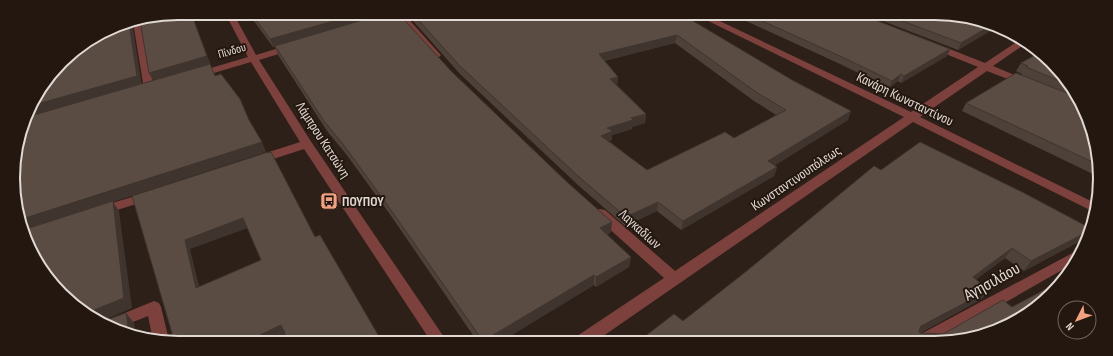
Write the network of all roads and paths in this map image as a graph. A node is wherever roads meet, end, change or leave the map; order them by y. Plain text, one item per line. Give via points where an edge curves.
1 (233, 20) edge
2 (404, 20) edge
3 (710, 20) edge
4 (138, 25) edge
5 (923, 41) edge
6 (301, 44) edge
7 (1019, 44) edge
8 (253, 58) junction
9 (446, 66) edge
10 (986, 66) junction
11 (186, 78) edge
12 (1036, 87) edge
13 (149, 89) edge
14 (912, 117) junction
15 (307, 144) junction
16 (248, 163) edge
17 (159, 192) edge
18 (591, 205) edge
19 (1091, 206) edge
20 (92, 214) edge
21 (1070, 259) edge
22 (674, 279) junction
23 (115, 323) edge
24 (160, 335) edge
25 (435, 336) edge
26 (590, 336) edge
27 (933, 336) edge

1 - 8 street, Λάμπρου Κατσώνη
2 - 9 street
3 - 14 street, Κανάρη Κωνσταντίνου
4 - 13 street
5 - 10 street
6 - 8 street, Πίνδου
7 - 10 street, Κωνσταντινουπόλεως
8 - 11 street, Πίνδου
8 - 15 street, Λάμπρου Κατσώνη
10 - 12 street
10 - 14 street, Κωνσταντινουπόλεως
14 - 19 street, Κανάρη Κωνσταντίνου
14 - 22 street, Κωνσταντινουπόλεως
15 - 16 street
15 - 25 street, Λάμπρου Κατσώνη
17 - 20 street
18 - 22 street, Λαγκαδίων
21 - 27 street, Αγησιλάου
22 - 26 street, Κωνσταντινουπόλεως
23 - 24 street via 154,307

